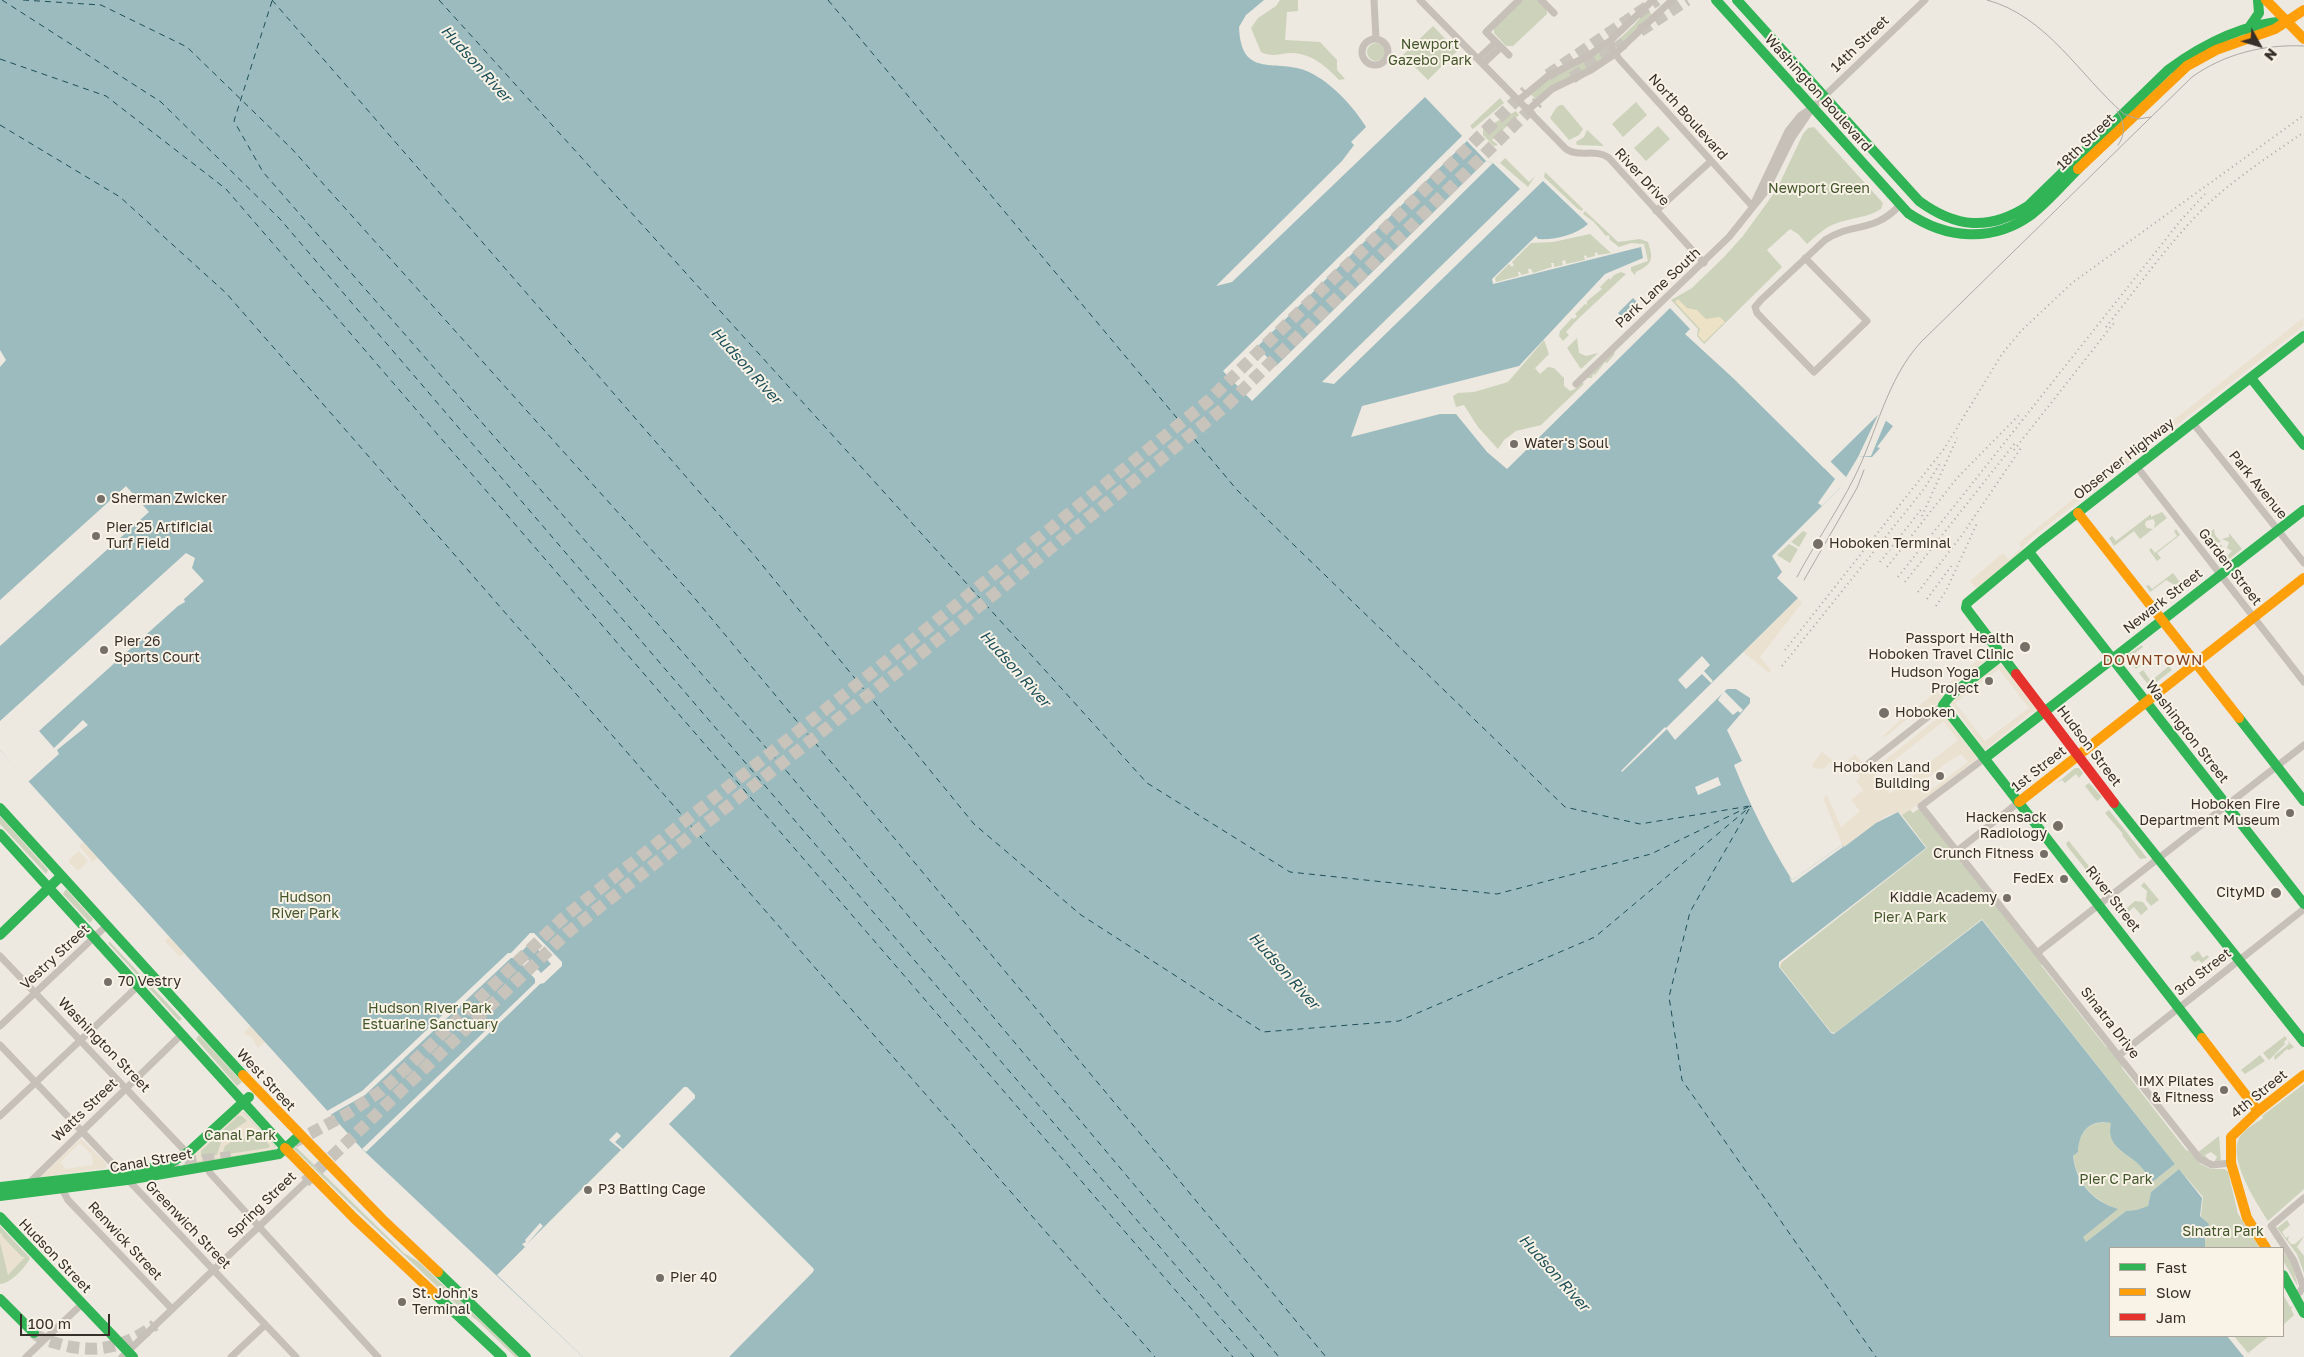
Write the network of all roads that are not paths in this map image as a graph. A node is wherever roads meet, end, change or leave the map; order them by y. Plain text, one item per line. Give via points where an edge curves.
1 (1420, 0) edge
2 (1519, 0) edge
3 (1541, 0) edge
4 (1653, 0) edge
5 (1672, 0) edge
6 (1716, 0) edge
7 (1737, 0) edge
8 (1925, 0) edge
9 (2258, 0) edge
10 (2266, 0) edge
11 (1375, 1) edge
12 (2304, 10) edge
13 (1554, 13) dead end
14 (2286, 20) junction
15 (2247, 30) junction
16 (1376, 38) dead end
17 (2304, 39) edge
18 (1610, 41) junction
19 (1498, 44) junction
20 (1509, 54) dead end
21 (1615, 54) junction
22 (1481, 61) junction
23 (1824, 96) junction
24 (1519, 100) junction
25 (1813, 107) junction
26 (1528, 110) junction
27 (2106, 137) junction
28 (1711, 161) junction
29 (1912, 192) junction
30 (1900, 205) junction
31 (1753, 207) junction
32 (1656, 211) junction
33 (1806, 258) junction
34 (1704, 263) junction
35 (2304, 336) edge
36 (2251, 378) junction
37 (1576, 384) dead end
38 (2193, 423) junction
39 (2304, 445) edge
40 (2136, 467) junction
41 (2304, 510) edge
42 (2078, 513) junction
43 (2278, 530) junction
44 (2029, 552) junction
45 (2304, 563) edge
46 (2220, 574) junction
47 (2304, 578) edge
48 (1966, 608) joint
49 (2253, 617) junction
50 (2162, 620) junction
51 (2001, 656) junction
52 (2112, 659) junction
53 (2196, 662) junction
54 (2304, 682) edge
55 (2145, 701) junction
56 (1943, 705) junction
57 (2046, 711) junction
58 (2304, 745) edge
59 (2079, 755) junction
60 (1985, 758) junction
61 (1869, 763) dead end
62 (2277, 766) junction
63 (2304, 801) edge
64 (2019, 802) junction
65 (2226, 805) junction
66 (1921, 806) joint
67 (0, 808) edge
68 (1, 836) edge
69 (1957, 851) junction
70 (2159, 858) junction
71 (61, 876) junction
72 (49, 888) junction
73 (2099, 904) junction
74 (2304, 904) edge
75 (2304, 909) edge
76 (106, 926) junction
77 (0, 935) edge
78 (94, 937) junction
79 (2037, 953) junction
80 (0, 956) edge
81 (2239, 960) junction
82 (138, 986) junction
83 (35, 993) junction
84 (2179, 1008) junction
85 (0, 1026) edge
86 (182, 1034) junction
87 (80, 1040) junction
88 (2304, 1042) edge
89 (0, 1045) edge
90 (2118, 1056) junction
91 (2304, 1075) edge
92 (36, 1082) junction
93 (125, 1088) junction
94 (256, 1090) junction
95 (243, 1102) junction
96 (2258, 1111) junction
97 (0, 1116) edge
98 (82, 1131) junction
99 (300, 1135) junction
100 (286, 1149) junction
101 (187, 1153) junction
102 (2231, 1164) junction
103 (206, 1165) junction
104 (124, 1176) junction
105 (312, 1176) junction
106 (29, 1184) junction
107 (0, 1187) edge
108 (62, 1189) junction
109 (0, 1196) edge
110 (2304, 1198) edge
111 (0, 1217) edge
112 (258, 1226) junction
113 (2265, 1247) edge
114 (213, 1270) junction
115 (2284, 1277) edge
116 (2295, 1296) junction
117 (0, 1299) edge
118 (82, 1304) junction
119 (172, 1309) junction
120 (2304, 1313) edge
121 (265, 1325) junction
122 (34, 1333) tunnel mouth
123 (128, 1355) edge
124 (26, 1357) edge
125 (231, 1357) edge
126 (296, 1357) edge
127 (378, 1357) edge
128 (502, 1357) edge
129 (526, 1357) edge

1 - 22 street, River Drive
2 - 19 street via 1486,32
3 - 13 street
4 - 18 street
5 - 21 street
6 - 25 main road, Washington Boulevard
7 - 23 main road, Washington Boulevard
8 - 23 street, 14th Street
9 - 15 main road via 2258,13
10 - 14 main road
11 - 16 street
12 - 14 main road, 18th Street
14 - 15 main road, 18th Street via 2271,21
14 - 17 main road
14 - 27 main road, 18th Street via 2274,29 2194,61
15 - 27 main road, 18th Street via 2204,46 2179,61
18 - 21 street, North Boulevard
18 - 24 street via 1548,76
19 - 20 street
19 - 22 street
21 - 26 street via 1592,70 1552,89
21 - 28 street, North Boulevard
22 - 24 street, River Drive
23 - 25 street, 14th Street
23 - 29 main road, Washington Boulevard
24 - 26 street, River Drive
25 - 30 main road, Washington Boulevard
25 - 31 street, Park Lane South via 1792,138 1769,186
26 - 32 street, River Drive via 1570,151 1605,155
27 - 29 main road, 18th Street via 2028,206 2001,220 1978,224 1952,220 1927,207
27 - 30 main road, 18th Street via 2037,210 2001,231 1977,236 1952,234 1925,224
28 - 31 street, North Boulevard
28 - 32 street
29 - 30 main road
30 - 33 street via 1874,224 1829,237
31 - 34 street, Park Lane South
32 - 34 street, River Drive
33 - 33 street via 1755,310 1814,372 1867,320
34 - 37 street, Park Lane South
35 - 36 main road, Observer Highway
36 - 38 main road, Observer Highway
36 - 39 main road
38 - 40 main road, Observer Highway
38 - 43 street, Park Avenue
40 - 42 main road, Observer Highway
40 - 46 street, Garden Street
41 - 43 main road, Newark Street
42 - 44 main road, Observer Highway
42 - 50 main road
43 - 45 street, Park Avenue
43 - 46 main road, Newark Street
44 - 48 main road, Observer Highway
44 - 52 main road, Washington Street
46 - 49 street, Garden Street
46 - 50 main road, Newark Street
47 - 49 main road, 1st Street
48 - 51 main road, Hudson Street
49 - 53 main road, 1st Street
49 - 54 street, Garden Street
50 - 52 main road, Newark Street
50 - 53 main road
51 - 56 main road
51 - 57 main road, Hudson Street
52 - 55 main road, Washington Street
52 - 57 main road, Newark Street
53 - 55 main road, 1st Street
53 - 62 main road
55 - 59 main road, 1st Street
55 - 65 main road, Washington Street
56 - 60 main road, River Street
56 - 61 street
57 - 59 main road, Hudson Street
57 - 60 main road, Newark Street
58 - 62 street
59 - 64 main road, 1st Street
59 - 70 main road, Hudson Street
60 - 64 main road, River Street
60 - 66 street, Newark Street
62 - 63 main road
62 - 65 street
64 - 69 street, 1st Street
64 - 73 main road, River Street
65 - 70 street
65 - 74 main road, Washington Street
66 - 69 street, Sinatra Drive
67 - 71 main road, West Street
68 - 72 main road
69 - 79 street, Sinatra Drive
70 - 73 street
70 - 81 main road, Hudson Street
71 - 72 main road
71 - 76 main road, West Street
72 - 77 main road
72 - 78 main road
73 - 79 street
73 - 84 main road, River Street
75 - 81 street, 3rd Street
76 - 78 street, Vestry Street
76 - 94 main road, West Street
78 - 82 main road
78 - 83 street, Vestry Street
79 - 90 street, Sinatra Drive
80 - 83 street, Washington Street
81 - 84 street, 3rd Street
81 - 88 main road, Hudson Street
82 - 86 main road
82 - 87 street
83 - 85 street, Vestry Street
83 - 87 street, Washington Street
84 - 90 street, 3rd Street
84 - 96 main road, River Street
86 - 93 street, Watts Street
86 - 95 main road
87 - 92 street
87 - 93 street, Washington Street
89 - 92 street, Greenwich Street
90 - 102 street, Sinatra Drive via 2200,1159 2212,1165
91 - 96 main road, 4th Street
92 - 97 street
92 - 98 street, Greenwich Street
93 - 98 street, Watts Street
93 - 101 street, Washington Street
94 - 95 main road, Canal Street
94 - 99 main road, West Street
95 - 100 main road
95 - 101 main road, Canal Street
96 - 102 main road, 4th Street via 2231,1137
98 - 104 street, Greenwich Street
98 - 106 street, Watts Street
99 - 100 main road, Canal Street
99 - 129 main road, West Street
100 - 103 main road, Canal Street via 279,1154
100 - 105 main road
101 - 104 main road, Canal Street via 162,1167
102 - 113 main road via 2247,1218
103 - 104 main road, Canal Street
103 - 112 street via 210,1174
104 - 106 main road, Canal Street
104 - 108 main road, Canal Street
104 - 114 street, Greenwich Street
105 - 112 street, Spring Street
105 - 128 main road
106 - 107 main road, Canal Street
108 - 109 main road, Canal Street
108 - 119 street, Renwick Street via 68,1200
110 - 116 street via 2271,1226 2294,1261 2303,1286
111 - 118 main road, Hudson Street
112 - 114 street, Spring Street
112 - 127 street
114 - 119 street, Spring Street
114 - 121 street, Greenwich Street
115 - 116 main road
116 - 120 main road
117 - 122 main road
118 - 123 main road, Hudson Street
118 - 124 street
119 - 123 street, Spring Street
121 - 125 street
121 - 126 street, Greenwich Street

